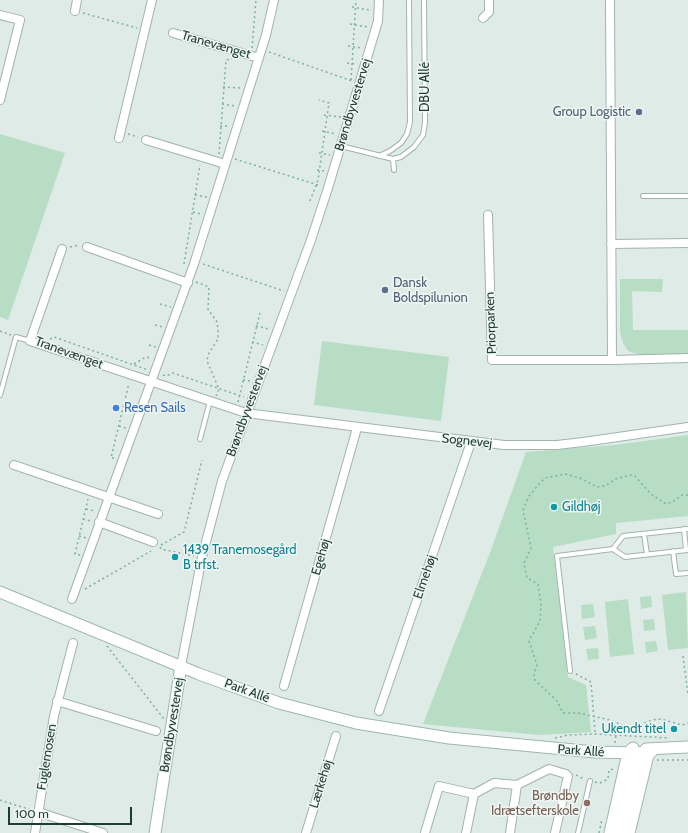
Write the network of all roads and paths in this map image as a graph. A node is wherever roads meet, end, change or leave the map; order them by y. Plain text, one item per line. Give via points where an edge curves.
1 (77, 0) edge
2 (152, 0) edge
3 (256, 0) edge
4 (274, 0) edge
5 (356, 0) edge
6 (380, 0) edge
7 (409, 0) edge
8 (424, 0) edge
9 (489, 0) edge
10 (610, 0) edge
11 (352, 7) dead end
12 (356, 7) junction
13 (75, 11) joint
14 (379, 12) junction
15 (0, 16) edge
16 (483, 18) dead end
17 (350, 24) dead end
18 (355, 24) junction
19 (376, 28) junction
20 (145, 30) junction
21 (173, 33) dead end
22 (348, 46) dead end
23 (354, 46) junction
24 (370, 48) junction
25 (262, 49) junction
26 (238, 52) junction
27 (255, 57) junction
28 (347, 63) dead end
29 (352, 63) junction
30 (365, 64) junction
31 (350, 80) junction
32 (360, 83) junction
33 (223, 87) junction
34 (249, 89) junction
35 (0, 100) edge
36 (319, 100) dead end
37 (222, 104) junction
38 (243, 106) junction
39 (325, 115) junction
40 (349, 118) junction
41 (323, 132) junction
42 (120, 135) joint
43 (344, 135) junction
44 (146, 140) joint
45 (340, 146) junction
46 (320, 153) junction
47 (201, 156) junction
48 (338, 156) junction
49 (379, 156) junction
50 (393, 159) junction
51 (223, 160) junction
52 (394, 170) dead end
53 (315, 184) junction
54 (328, 188) junction
55 (195, 195) junction
56 (644, 196) dead end
57 (688, 196) edge
58 (214, 198) junction
59 (310, 202) dead end
60 (488, 215) dead end
61 (688, 243) edge
62 (611, 244) junction
63 (87, 247) joint
64 (62, 249) joint
65 (195, 262) junction
66 (179, 279) junction
67 (188, 281) junction
68 (291, 294) junction
69 (160, 304) dead end
70 (178, 309) junction
71 (260, 313) dead end
72 (256, 326) junction
73 (0, 331) edge
74 (277, 331) junction
75 (16, 336) junction
76 (30, 341) junction
77 (252, 342) junction
78 (271, 347) junction
79 (688, 358) edge
80 (160, 360) junction
81 (612, 360) junction
82 (133, 365) dead end
83 (131, 375) junction
84 (151, 382) junction
85 (0, 395) edge
86 (212, 402) junction
87 (236, 409) junction
88 (246, 413) junction
89 (688, 427) edge
90 (357, 428) junction
91 (200, 439) dead end
92 (471, 442) junction
93 (122, 460) junction
94 (14, 464) dead end
95 (688, 495) edge
96 (108, 497) junction
97 (88, 499) dead end
98 (86, 508) junction
99 (102, 513) junction
100 (158, 514) dead end
101 (99, 522) junction
102 (686, 529) edge
103 (644, 534) junction
104 (153, 542) joint
105 (613, 549) junction
106 (687, 550) edge
107 (673, 552) junction
108 (647, 554) junction
109 (87, 557) junction
110 (202, 557) junction
111 (688, 573) edge
112 (0, 592) edge
113 (72, 598) dead end
114 (73, 643) dead end
115 (104, 643) dead end
116 (682, 656) dead end
117 (181, 666) junction
118 (570, 671) joint
119 (284, 686) dead end
120 (688, 695) edge
121 (57, 701) junction
122 (379, 712) dead end
123 (594, 717) junction
124 (688, 723) edge
125 (172, 730) junction
126 (156, 731) dead end
127 (595, 734) junction
128 (336, 736) dead end
129 (670, 738) dead end
130 (552, 739) dead end
131 (688, 747) edge
132 (634, 751) junction
133 (653, 755) junction
134 (688, 760) edge
135 (614, 765) dead end
136 (614, 769) dead end
137 (590, 781) dead end
138 (517, 785) junction
139 (474, 794) junction
140 (0, 800) edge
141 (38, 812) junction
142 (35, 833) edge
143 (103, 833) edge
144 (155, 833) edge
145 (306, 833) edge
146 (425, 833) edge
147 (466, 833) edge
148 (510, 833) edge
149 (555, 833) edge
150 (578, 833) edge
151 (610, 833) edge
152 (621, 833) edge
153 (629, 833) edge

1 - 13 street
2 - 20 street
3 - 27 path
4 - 25 street, Tranevænget
5 - 12 path
6 - 14 street, Brøndbyvestervej
7 - 49 lane, DBU Allé via 410,122 407,134 401,142
8 - 50 lane, DBU Allé via 423,135 414,147 401,157
9 - 16 street via 488,12
10 - 62 street
11 - 12 path
12 - 14 path
12 - 18 path
13 - 20 path
14 - 19 street, Brøndbyvestervej
15 - 35 street via 20,20
17 - 18 path
18 - 19 path
18 - 23 path
19 - 24 street, Brøndbyvestervej
20 - 42 street
21 - 26 street, Tranevænget
22 - 23 path
23 - 24 path
23 - 29 path
24 - 30 street, Brøndbyvestervej
25 - 27 street, Tranevænget
25 - 31 path
26 - 27 street, Tranevænget
26 - 33 path via 236,58 226,60
27 - 34 street, Tranevænget
28 - 29 path
29 - 30 path
29 - 31 path
30 - 32 street, Brøndbyvestervej
31 - 32 path
32 - 40 street, Brøndbyvestervej
33 - 34 path
33 - 37 path
34 - 38 street, Tranevænget
36 - 39 path via 329,102
37 - 38 path
37 - 51 path
38 - 51 street, Tranevænget
39 - 40 path
39 - 41 path
40 - 43 street, Brøndbyvestervej
41 - 43 path
41 - 46 path
42 - 44 path
43 - 45 street, Brøndbyvestervej
44 - 47 street
45 - 48 street, Brøndbyvestervej
45 - 49 lane
46 - 48 path
46 - 53 path via 318,180
47 - 51 street
47 - 55 path
48 - 54 street, Brøndbyvestervej
49 - 50 lane
50 - 52 lane
51 - 53 path
51 - 58 street, Tranevænget
53 - 54 path
53 - 59 path
54 - 68 street, Brøndbyvestervej
55 - 58 path
55 - 66 path via 185,262
56 - 57 lane
58 - 65 street, Tranevænget
60 - 81 street, Priorparken via 492,360
61 - 62 street
62 - 81 street
63 - 64 path via 76,244
63 - 66 street
64 - 76 street, Tranevænget
65 - 67 street, Tranevænget
65 - 68 path
66 - 67 street
67 - 70 street, Tranevænget
67 - 86 path via 209,287 208,309 216,322 218,339 207,361 218,389
68 - 74 street, Brøndbyvestervej
69 - 70 path
70 - 80 street, Tranevænget
71 - 72 path
72 - 74 path
72 - 77 path
73 - 75 path
74 - 78 street, Brøndbyvestervej
75 - 76 lane
75 - 85 lane
76 - 83 street, Tranevænget
77 - 78 path
77 - 87 path
78 - 88 street, Brøndbyvestervej
79 - 81 street, Priorparken
80 - 82 path via 146,357
80 - 84 street, Tranevænget
83 - 84 street, Tranevænget
83 - 93 path via 111,458
84 - 86 street, Tranevænget
84 - 93 street, Tranevænget
86 - 87 street, Tranevænget
86 - 91 lane
87 - 88 street, Tranevænget
88 - 90 street, Sognevej
88 - 110 street, Brøndbyvestervej via 222,481
89 - 92 street, Sognevej via 557,445
90 - 92 street, Sognevej
90 - 119 street, Egehøj
92 - 122 street, Elmehøj
93 - 96 street, Tranevænget
94 - 96 street
95 - 123 path via 682,495 666,504 651,494 635,476 630,475 605,486 596,487 580,478 565,474 545,478 529,496 523,510 530,548 524,563 527,578 538,584 541,604 540,621 529,641 537,665 535,680 557,701 563,713
96 - 99 street, Tranevænget
96 - 100 street
97 - 98 path
98 - 99 path
98 - 109 path via 75,554
99 - 101 street, Tranevænget
101 - 104 street
101 - 109 street, Tranevænget
102 - 103 lane
102 - 106 lane
103 - 105 lane via 623,536
103 - 108 lane
104 - 110 path via 158,542 161,549
105 - 108 lane via 625,557
105 - 118 lane via 557,556
106 - 107 lane
107 - 108 lane
107 - 111 lane via 676,574
109 - 113 street, Tranevænget
110 - 117 street, Brøndbyvestervej
112 - 117 street, Park Allé
114 - 121 street, Fuglemosen
115 - 125 path
116 - 120 path
117 - 125 street, Brøndbyvestervej
117 - 132 street, Park Allé via 279,703 402,732 594,752
118 - 123 path via 591,682
121 - 126 street
121 - 141 street, Fuglemosen
123 - 124 path via 632,729 661,718 682,725
123 - 127 path
125 - 144 street, Brøndbyvestervej
127 - 129 path
127 - 130 path via 568,735
128 - 145 street, Lærkehøj
131 - 133 street, Park Allé
132 - 133 street, Park Allé
132 - 151 street
132 - 152 street
133 - 134 path
133 - 153 street via 648,755
135 - 136 path
137 - 150 lane
138 - 139 street via 494,783
138 - 148 street
138 - 149 street via 549,769 568,776
139 - 146 street via 439,786
139 - 147 street
140 - 141 path
141 - 142 street, Fuglemosen
141 - 143 street

